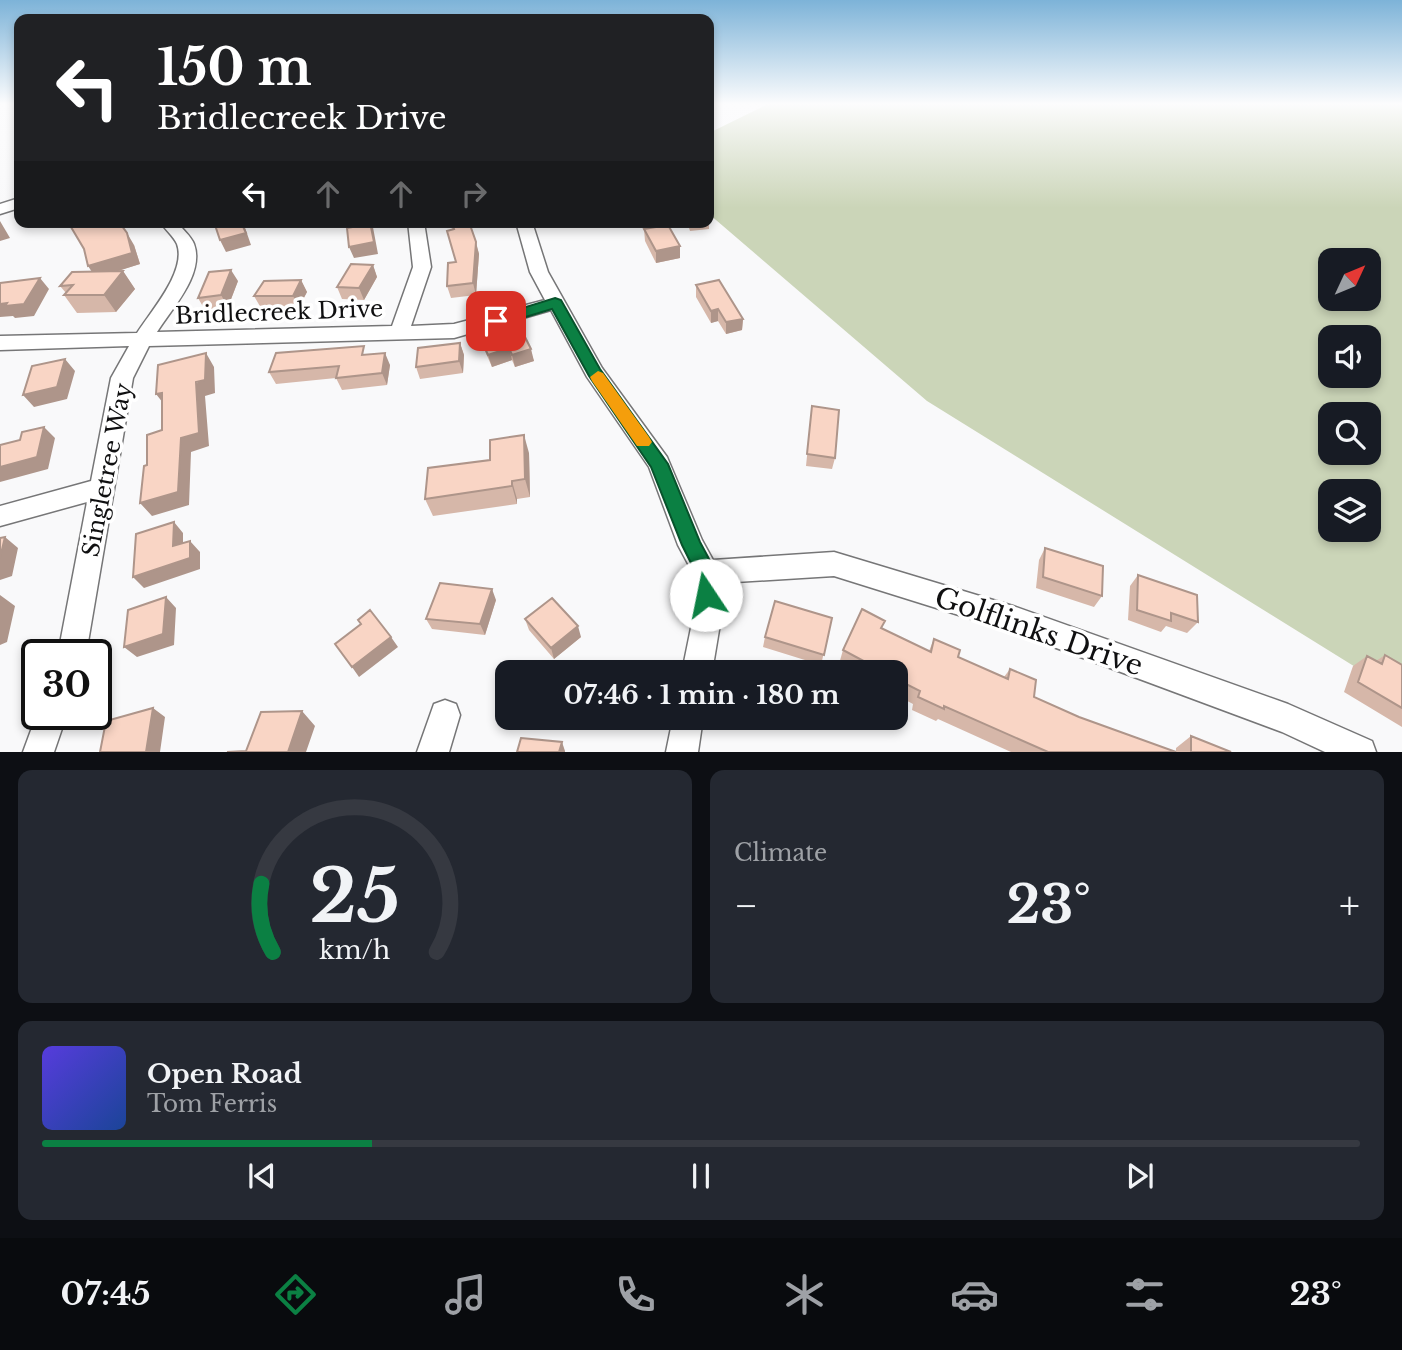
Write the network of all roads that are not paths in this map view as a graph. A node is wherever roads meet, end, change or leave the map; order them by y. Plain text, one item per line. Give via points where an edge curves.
1 (172, 228) edge
2 (416, 228) edge
3 (526, 228) edge
4 (555, 303) junction
5 (399, 333) junction
6 (142, 340) junction
7 (0, 343) edge
8 (103, 488) junction
9 (0, 516) edge
10 (706, 572) junction
11 (75, 639) edge
12 (699, 660) edge
13 (445, 715) dead end
14 (46, 730) edge
15 (685, 730) edge
16 (38, 751) edge
17 (433, 751) edge
18 (681, 751) edge
19 (1361, 751) edge

1 - 6 street, Singletree Way via 185,243 184,276
2 - 5 street via 422,267
3 - 4 street via 539,272
4 - 5 street, Bridlecreek Drive via 454,331
4 - 10 street via 594,372 659,464
5 - 6 street, Bridlecreek Drive
6 - 7 street, Bridlecreek Drive
6 - 8 street, Singletree Way via 122,378
8 - 9 street
8 - 11 street, Singletree Way
10 - 12 street via 707,618
10 - 19 street, Golflinks Drive via 834,564 1013,619 1288,719
13 - 17 street
14 - 16 street
15 - 18 street

